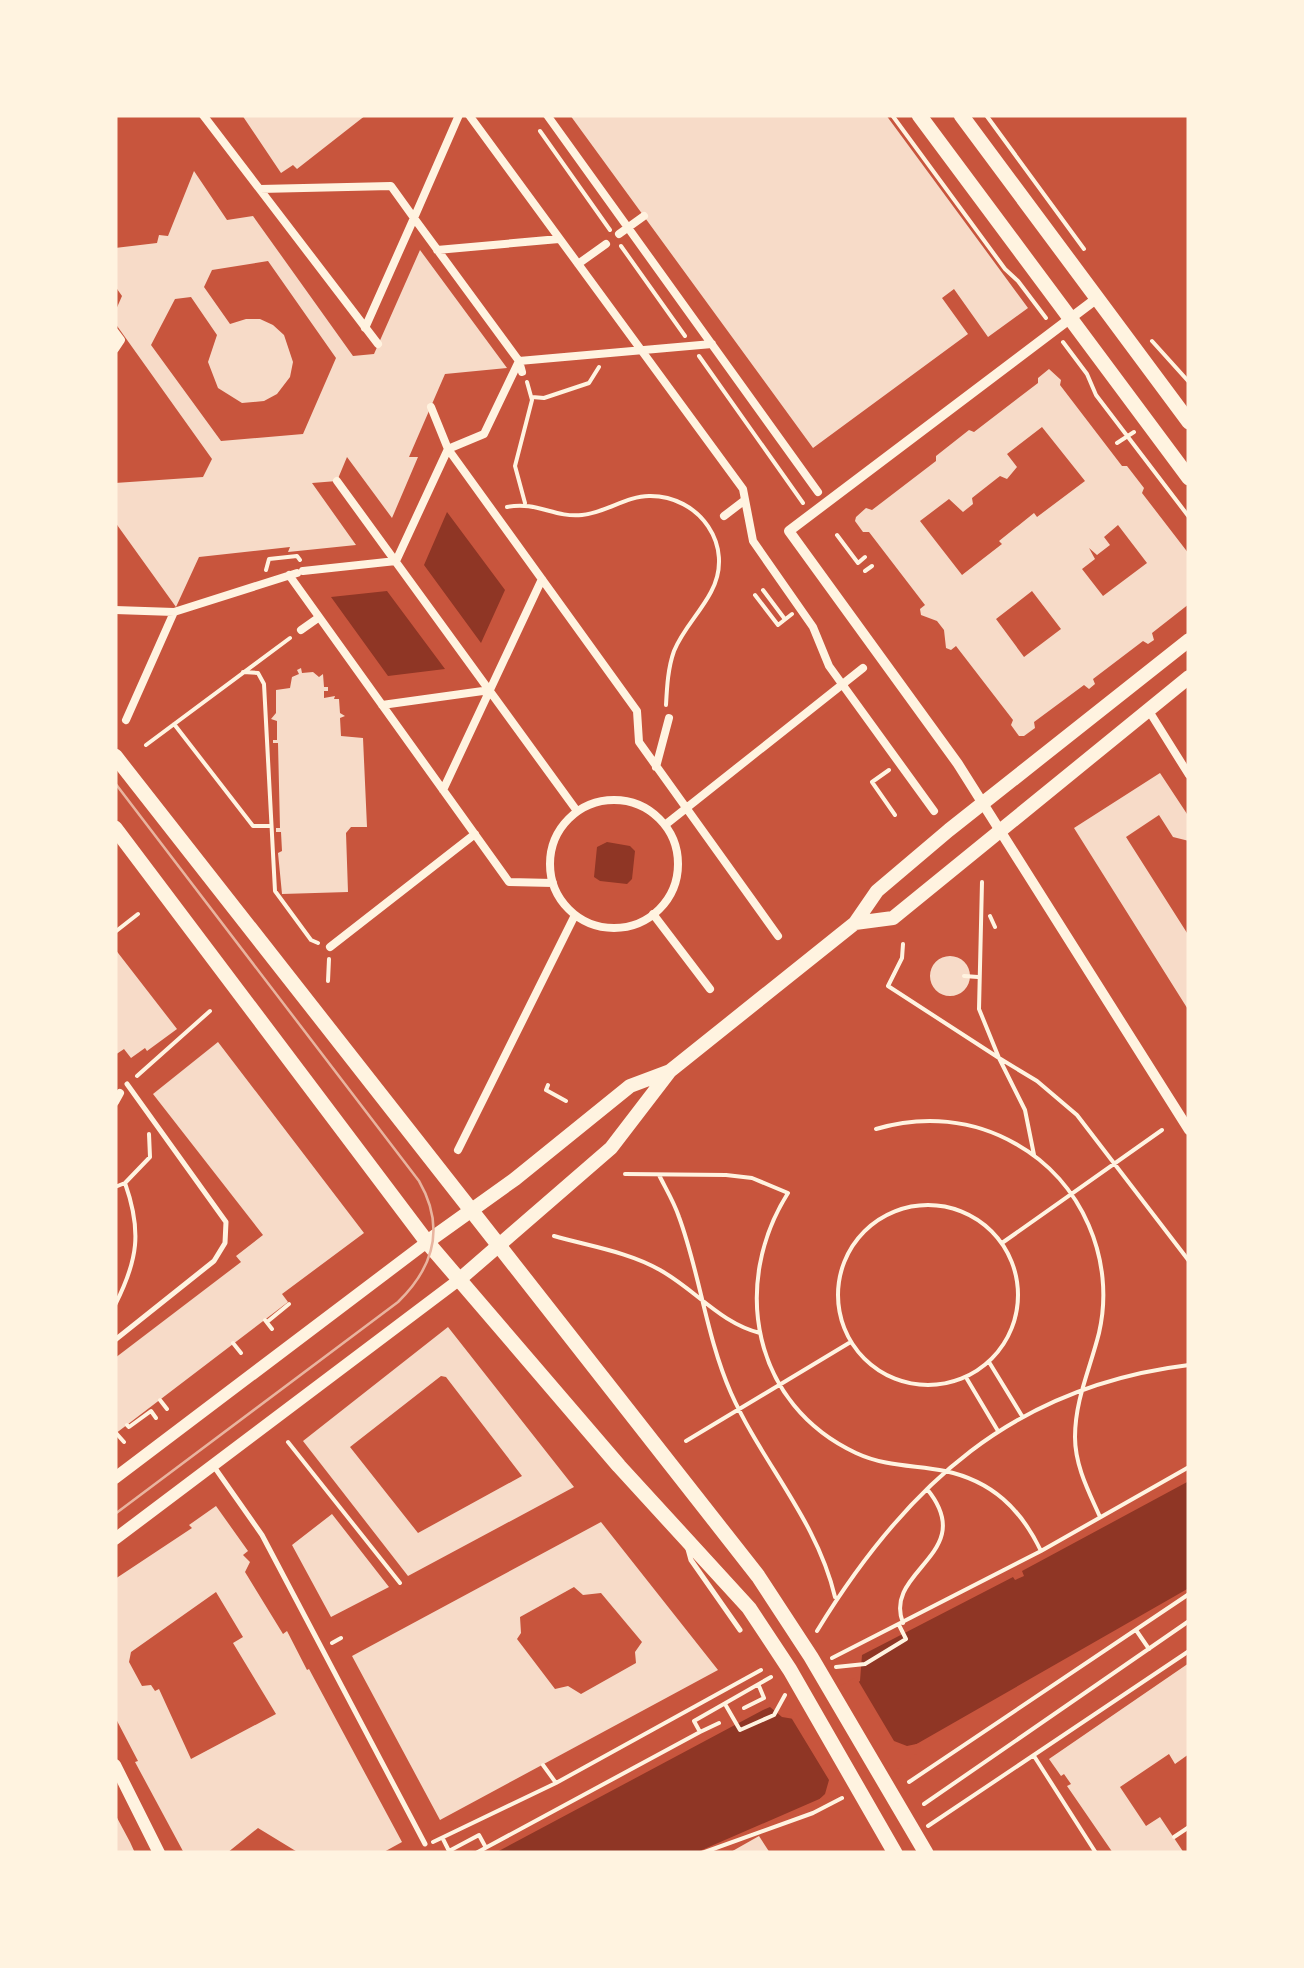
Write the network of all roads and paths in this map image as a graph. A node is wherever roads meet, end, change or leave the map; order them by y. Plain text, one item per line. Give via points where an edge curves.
1 (203, 115) edge
2 (459, 115) edge
3 (469, 115) edge
4 (547, 115) edge
5 (892, 115) edge
6 (919, 115) edge
7 (961, 115) edge
8 (540, 130) dead end
9 (260, 189) junction
10 (644, 216) dead end
11 (414, 218) junction
12 (628, 228) junction
13 (620, 234) dead end
14 (560, 239) junction
15 (606, 244) dead end
16 (437, 250) junction
17 (578, 264) junction
18 (1096, 299) junction
19 (1034, 303) dead end
20 (1068, 319) junction
21 (364, 328) junction
22 (115, 332) edge
23 (1151, 340) dead end
24 (378, 344) dead end
25 (712, 344) junction
26 (692, 346) junction
27 (115, 349) edge
28 (641, 350) junction
29 (600, 354) junction
30 (519, 361) junction
31 (598, 366) joint
32 (1082, 368) dead end
33 (522, 372) joint
34 (1189, 382) edge
35 (532, 396) junction
36 (431, 407) dead end
37 (1189, 422) edge
38 (1135, 431) dead end
39 (1127, 437) junction
40 (1118, 444) dead end
41 (448, 449) junction
42 (1189, 478) edge
43 (337, 481) dead end
44 (818, 492) dead end
45 (745, 500) junction
46 (525, 503) junction
47 (507, 507) joint
48 (812, 515) junction
49 (724, 516) dead end
50 (497, 517) junction
51 (1189, 518) edge
52 (837, 535) dead end
53 (297, 556) dead end
54 (865, 557) dead end
55 (269, 558) dead end
56 (396, 561) junction
57 (872, 566) dead end
58 (866, 571) dead end
59 (297, 573) junction
60 (542, 580) junction
61 (763, 590) dead end
62 (755, 596) dead end
63 (800, 608) junction
64 (115, 610) edge
65 (174, 612) junction
66 (318, 618) junction
67 (785, 620) junction
68 (299, 631) joint
69 (1189, 640) edge
70 (863, 668) dead end
71 (242, 672) junction
72 (1189, 677) edge
73 (842, 684) junction
74 (490, 690) junction
75 (382, 705) junction
76 (1148, 708) junction
77 (668, 718) joint
78 (126, 720) dead end
79 (174, 724) junction
80 (146, 745) dead end
81 (115, 756) edge
82 (899, 763) junction
83 (656, 766) junction
84 (1189, 775) edge
85 (880, 777) junction
86 (884, 783) dead end
87 (444, 790) junction
88 (982, 804) junction
89 (686, 807) junction
90 (578, 811) junction
91 (934, 812) dead end
92 (895, 815) dead end
93 (665, 825) junction
94 (270, 826) junction
95 (115, 828) edge
96 (999, 831) junction
97 (476, 834) junction
98 (982, 882) dead end
99 (553, 883) junction
100 (138, 914) dead end
101 (576, 914) junction
102 (653, 914) junction
103 (990, 916) dead end
104 (855, 923) junction
105 (995, 927) dead end
106 (115, 932) edge
107 (778, 936) dead end
108 (903, 944) dead end
109 (330, 947) junction
110 (964, 976) dead end
111 (978, 977) junction
112 (328, 981) dead end
113 (710, 989) dead end
114 (210, 1011) dead end
115 (999, 1058) junction
116 (670, 1071) junction
117 (127, 1084) joint
118 (548, 1085) dead end
119 (566, 1101) dead end
120 (876, 1129) dead end
121 (1162, 1130) dead end
122 (1189, 1130) edge
123 (149, 1131) dead end
124 (458, 1150) dead end
125 (1034, 1155) junction
126 (1115, 1164) junction
127 (625, 1174) dead end
128 (659, 1175) junction
129 (126, 1183) junction
130 (115, 1187) edge
131 (1072, 1194) junction
132 (472, 1211) junction
133 (554, 1236) dead end
134 (427, 1242) junction
135 (1002, 1243) junction
136 (500, 1245) junction
137 (1189, 1261) edge
138 (460, 1279) junction
139 (700, 1300) junction
140 (289, 1304) dead end
141 (115, 1305) edge
142 (272, 1329) dead end
143 (760, 1333) junction
144 (115, 1340) edge
145 (851, 1342) junction
146 (232, 1343) dead end
147 (241, 1353) dead end
148 (989, 1362) junction
149 (1189, 1365) edge
150 (966, 1377) junction
151 (780, 1384) junction
152 (1081, 1388) junction
153 (160, 1400) dead end
154 (168, 1409) dead end
155 (739, 1409) junction
156 (1022, 1416) junction
157 (156, 1418) dead end
158 (127, 1425) dead end
159 (998, 1431) junction
160 (116, 1433) edge
161 (686, 1441) dead end
162 (124, 1442) dead end
163 (288, 1442) dead end
164 (212, 1465) junction
165 (1189, 1467) edge
166 (947, 1472) junction
167 (115, 1478) edge
168 (928, 1489) junction
169 (1100, 1517) junction
170 (685, 1536) junction
171 (115, 1539) edge
172 (1041, 1550) junction
173 (400, 1583) dead end
174 (1189, 1594) edge
175 (836, 1600) junction
176 (1189, 1621) edge
177 (902, 1626) junction
178 (740, 1630) dead end
179 (1136, 1630) junction
180 (817, 1631) dead end
181 (1148, 1649) junction
182 (1189, 1651) edge
183 (832, 1658) dead end
184 (856, 1665) dead end
185 (761, 1670) dead end
186 (770, 1677) dead end
187 (759, 1686) junction
188 (725, 1704) junction
189 (778, 1706) dead end
190 (744, 1708) dead end
191 (720, 1723) dead end
192 (700, 1732) junction
193 (1034, 1755) junction
194 (543, 1765) dead end
195 (115, 1766) edge
196 (909, 1782) dead end
197 (556, 1783) junction
198 (847, 1796) dead end
199 (924, 1804) dead end
200 (1189, 1827) edge
201 (916, 1834) junction
202 (1174, 1837) dead end
203 (443, 1839) junction
204 (425, 1844) joint
205 (486, 1848) junction
206 (159, 1853) edge
207 (476, 1853) edge
208 (702, 1853) edge
209 (895, 1853) edge
210 (926, 1853) edge
211 (1096, 1853) edge

1 - 9 street
2 - 11 street
3 - 14 street
4 - 12 street
5 - 19 path
6 - 20 main road
7 - 18 main road
8 - 26 path
9 - 11 street via 391,186
9 - 21 street
10 - 12 street
11 - 16 street
11 - 21 street
12 - 13 street
12 - 25 street
14 - 16 street
14 - 17 street
15 - 17 street
16 - 30 street
17 - 28 street
18 - 20 street
18 - 37 main road
20 - 42 main road
20 - 48 street
21 - 24 street
22 - 27 street via 121,340
23 - 34 path
25 - 26 street
25 - 44 street
26 - 28 street
26 - 48 path
28 - 29 street
28 - 45 street
29 - 30 street
29 - 31 street
30 - 33 street
30 - 41 street via 484,434
31 - 35 path via 589,382
32 - 39 path
33 - 35 path
35 - 46 path via 516,459
36 - 41 street
38 - 39 path
39 - 40 path
39 - 51 path
41 - 50 street
41 - 56 street
43 - 56 street
45 - 49 street
45 - 63 street via 753,541
46 - 47 path
46 - 77 path via 579,516 655,496 689,507 710,526 717,544 715,581 675,648
47 - 50 street
48 - 88 street via 789,531
50 - 60 street
52 - 54 path via 858,562
53 - 55 path
56 - 59 street
56 - 74 street
57 - 58 path
59 - 65 street
59 - 66 street
60 - 74 street
60 - 83 street via 637,711 639,742
61 - 67 path
62 - 67 path via 778,626
63 - 67 path
63 - 73 street
64 - 65 street
65 - 78 street
66 - 68 street
66 - 75 street
68 - 71 path
69 - 88 main road
70 - 73 street
71 - 79 path
71 - 94 path via 255,671 264,681
72 - 76 main road
73 - 82 street
73 - 89 street
74 - 75 street
74 - 87 street
74 - 90 street
75 - 87 street
76 - 84 street
76 - 96 main road
77 - 83 street
79 - 80 path
79 - 94 path via 252,826
81 - 132 main road
82 - 85 path
82 - 91 street
83 - 89 street
85 - 86 path
85 - 92 path via 872,782
87 - 97 street
88 - 96 street
88 - 104 main road via 877,892
89 - 93 street
89 - 107 street
90 - 93 street via 624,800
90 - 99 street via 557,835
93 - 102 street via 678,872 670,896
94 - 109 path via 274,891 311,940
95 - 134 main road
96 - 104 main road via 893,918
96 - 122 street
97 - 99 street via 509,882
97 - 109 street
98 - 111 path
99 - 101 street
100 - 106 path
101 - 102 street via 623,927
101 - 124 street
102 - 113 street
103 - 105 path
104 - 116 main road
108 - 115 path via 888,986
109 - 112 path
110 - 111 path
111 - 115 path via 982,1020
114 - 117 path
115 - 125 path via 1025,1110
115 - 126 path via 1077,1114
116 - 132 main road via 630,1086
116 - 136 main road via 611,1148
117 - 144 lane via 226,1222 226,1243 214,1261
118 - 119 path via 546,1090
120 - 125 path via 916,1121 958,1123
121 - 126 path
123 - 129 path via 150,1158
125 - 131 path
126 - 131 path
126 - 137 path
127 - 128 path
128 - 139 path via 679,1216
128 - 143 path via 752,1178 788,1193 759,1263
129 - 130 path
129 - 141 path via 136,1242
131 - 135 path
131 - 152 path via 1097,1246 1104,1290 1100,1330
132 - 134 main road
132 - 136 main road
133 - 139 path via 656,1268
134 - 138 main road
134 - 167 street
135 - 145 path via 981,1222 942,1206 910,1206 874,1222 850,1250 840,1276 840,1314
135 - 148 path via 1014,1268 1018,1306 1005,1342
136 - 138 main road
136 - 201 main road via 758,1576
138 - 164 street
138 - 170 main road
139 - 143 path
139 - 155 path
140 - 142 path via 266,1321
143 - 151 path
145 - 150 path via 871,1366 900,1382 934,1386
145 - 151 path
146 - 147 path
148 - 150 path
148 - 156 path
149 - 152 path
150 - 159 path
151 - 155 path
151 - 166 path via 807,1418 846,1448 898,1466
152 - 156 path
152 - 169 path via 1075,1446
153 - 154 path
155 - 161 path
155 - 175 path via 805,1520
156 - 159 path
157 - 158 path via 151,1411
159 - 166 path
160 - 162 path
163 - 173 path
164 - 171 street
164 - 204 lane via 262,1535
165 - 169 path
166 - 168 path
166 - 172 path via 994,1490 1021,1515
168 - 175 path
168 - 177 path via 942,1512 941,1540 900,1598
169 - 172 path
170 - 178 lane via 692,1560
170 - 209 main road via 749,1608
172 - 177 path
174 - 179 path
175 - 180 path
176 - 181 path
177 - 183 path
177 - 184 path via 906,1639
179 - 181 path
179 - 196 path
181 - 199 path
182 - 193 path
185 - 197 path
186 - 187 path
187 - 188 path
187 - 190 path via 764,1698
188 - 189 path via 740,1730 774,1716
188 - 192 path via 694,1721
191 - 192 path
192 - 205 path
193 - 201 path
193 - 211 path
194 - 197 path
195 - 206 street
197 - 203 path
198 - 208 path
200 - 202 path
201 - 210 main road
203 - 204 path
203 - 205 path via 449,1851 479,1835
205 - 207 path

